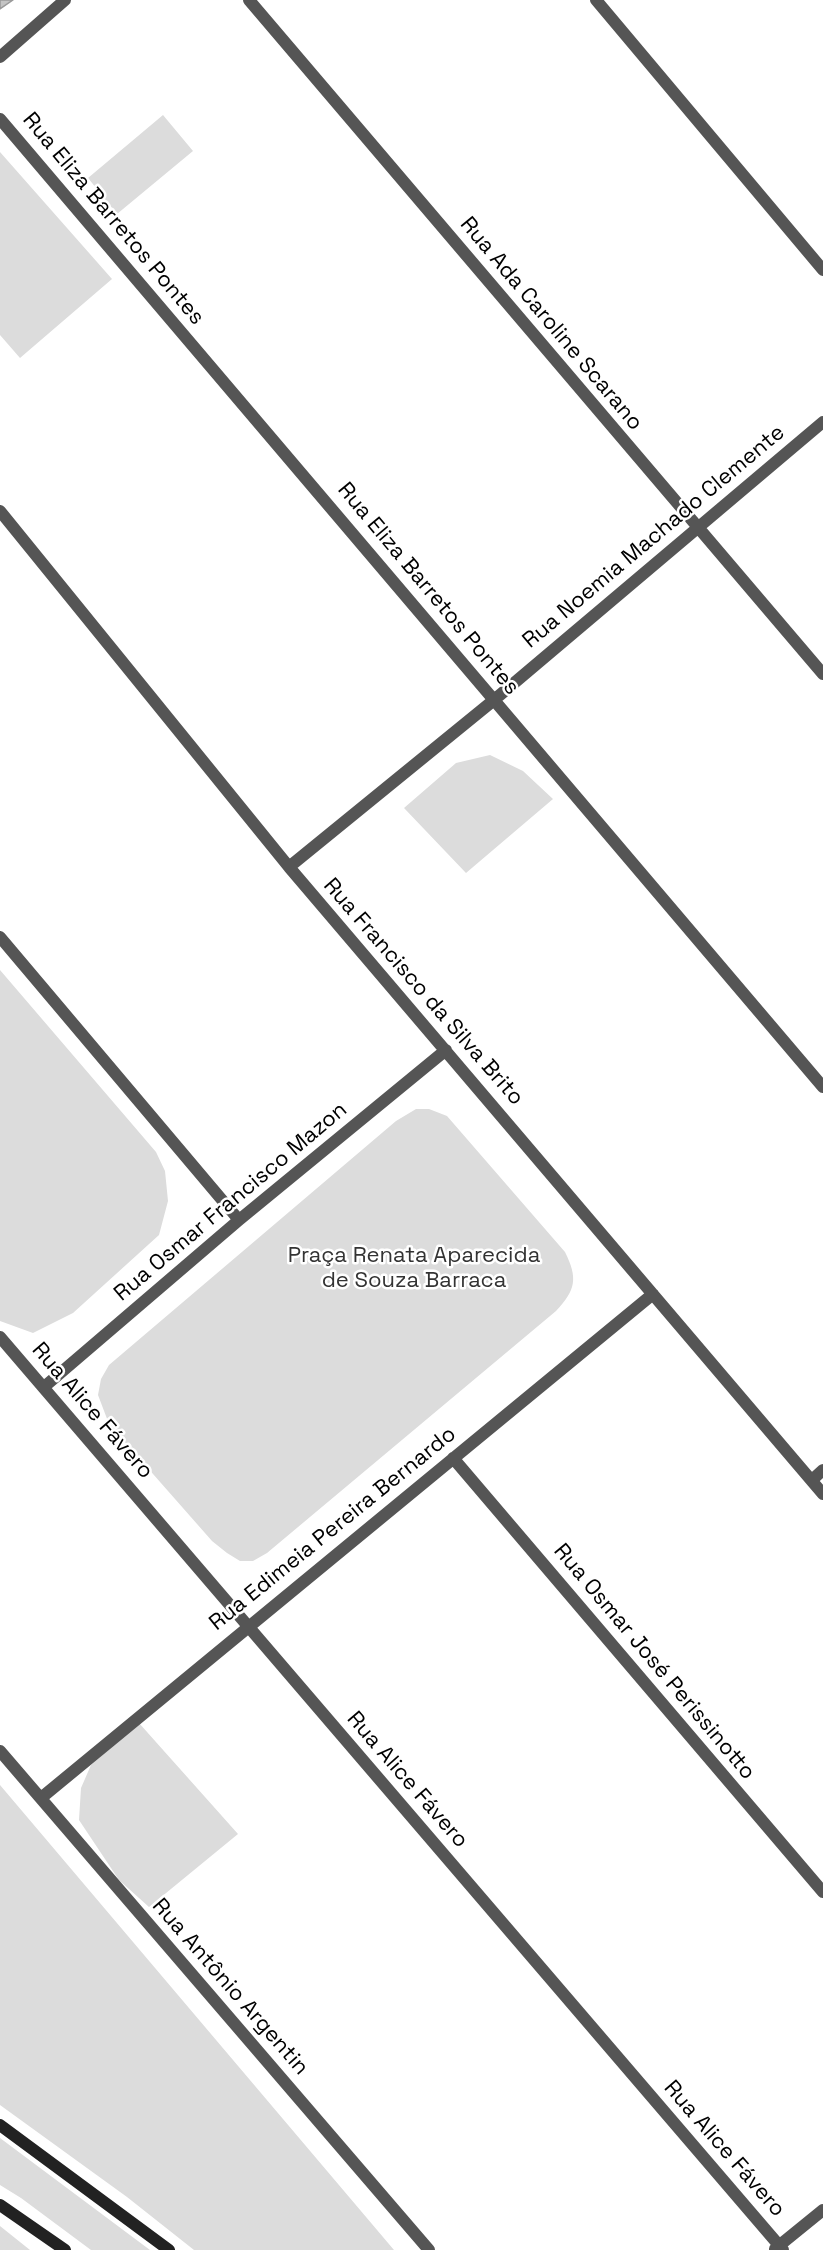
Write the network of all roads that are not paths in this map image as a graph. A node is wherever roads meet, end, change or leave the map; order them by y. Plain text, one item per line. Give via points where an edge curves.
1 (65, 0) edge
2 (249, 0) edge
3 (596, 0) edge
4 (0, 57) edge
5 (0, 119) edge
6 (823, 270) edge
7 (823, 422) edge
8 (0, 511) edge
9 (697, 529) junction
10 (823, 674) edge
11 (494, 700) junction
12 (289, 867) junction
13 (0, 937) edge
14 (446, 1050) junction
15 (823, 1088) edge
16 (239, 1220) junction
17 (653, 1294) junction
18 (0, 1337) edge
19 (45, 1387) junction
20 (453, 1458) junction
21 (823, 1470) edge
22 (812, 1480) junction
23 (823, 1494) edge
24 (248, 1626) junction
25 (0, 1751) edge
26 (41, 1798) junction
27 (823, 1892) edge
28 (0, 2125) edge
29 (0, 2205) edge
30 (823, 2210) edge
31 (779, 2248) edge
32 (65, 2250) edge
33 (169, 2250) edge
34 (429, 2250) edge

1 - 4 street
2 - 9 street, Rua Ada Caroline Scarano
3 - 6 street
5 - 11 street, Rua Eliza Barretos Pontes
7 - 9 street, Rua Noemia Machado Clemente
8 - 12 street, Rua Francisco da Silva Brito
9 - 10 street, Rua Ada Caroline Scarano
9 - 11 street, Rua Noemia Machado Clemente
11 - 12 street, Rua Noemia Machado Clemente
11 - 15 street, Rua Eliza Barretos Pontes
12 - 14 street, Rua Francisco da Silva Brito
13 - 16 street
14 - 16 street, Rua Osmar Francisco Mazon
14 - 17 street, Rua Francisco da Silva Brito
16 - 19 street, Rua Osmar Francisco Mazon
17 - 20 street, Rua Edimeia Pereira Bernardo
17 - 22 street, Rua Francisco da Silva Brito
18 - 19 street, Rua Alice Fávero
19 - 24 street, Rua Alice Fávero
20 - 24 street, Rua Edimeia Pereira Bernardo
20 - 27 street, Rua Osmar José Perissinotto
21 - 22 street
22 - 23 street, Rua Francisco da Silva Brito
24 - 26 street, Rua Edimeia Pereira Bernardo
24 - 31 street, Rua Alice Fávero
25 - 26 street, Rua Antônio Argentin
26 - 34 street, Rua Antônio Argentin
28 - 33 main road
29 - 32 main road
30 - 31 street

